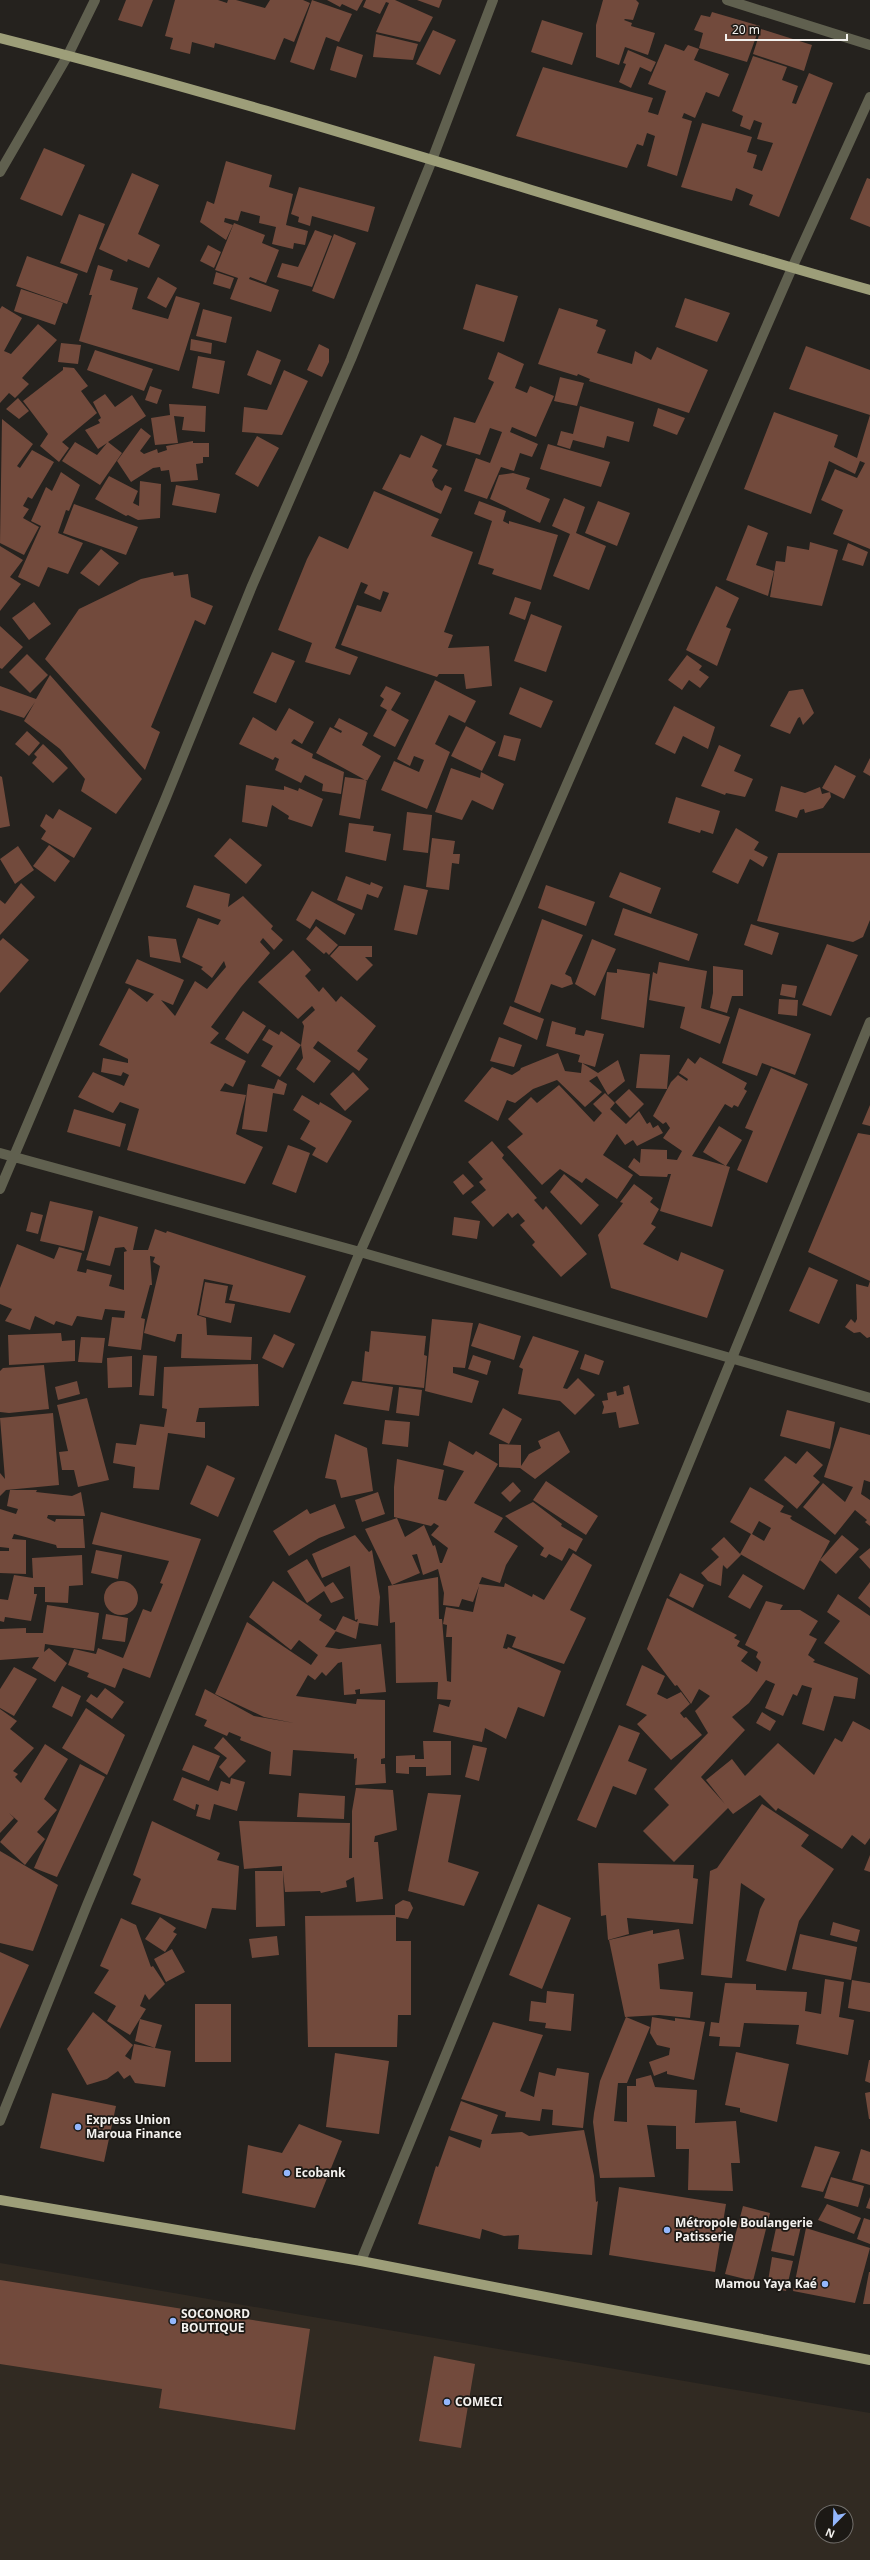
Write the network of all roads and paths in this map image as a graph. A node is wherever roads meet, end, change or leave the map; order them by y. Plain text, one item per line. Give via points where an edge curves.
1 (95, 0) edge
2 (493, 0) edge
3 (727, 0) edge
4 (0, 38) edge
5 (870, 45) edge
6 (68, 55) junction
7 (870, 97) edge
8 (432, 160) junction
9 (0, 172) edge
10 (792, 268) junction
11 (870, 290) edge
12 (870, 1022) edge
13 (0, 1153) edge
14 (14, 1157) junction
15 (0, 1189) edge
16 (360, 1252) junction
17 (732, 1358) junction
18 (870, 1398) edge
19 (0, 2121) edge
20 (0, 2200) edge
21 (361, 2261) junction
22 (870, 2360) edge

1 - 6 street
2 - 8 street
3 - 5 street
4 - 6 main road
6 - 8 main road
6 - 9 street
7 - 10 street
8 - 10 main road
8 - 14 street via 351,359 252,586 165,800
10 - 11 main road
10 - 16 street
12 - 17 street
13 - 14 street
14 - 15 street
14 - 16 street
16 - 17 street
16 - 19 street via 90,1897
17 - 18 street
17 - 21 street
20 - 21 main road
21 - 22 main road

